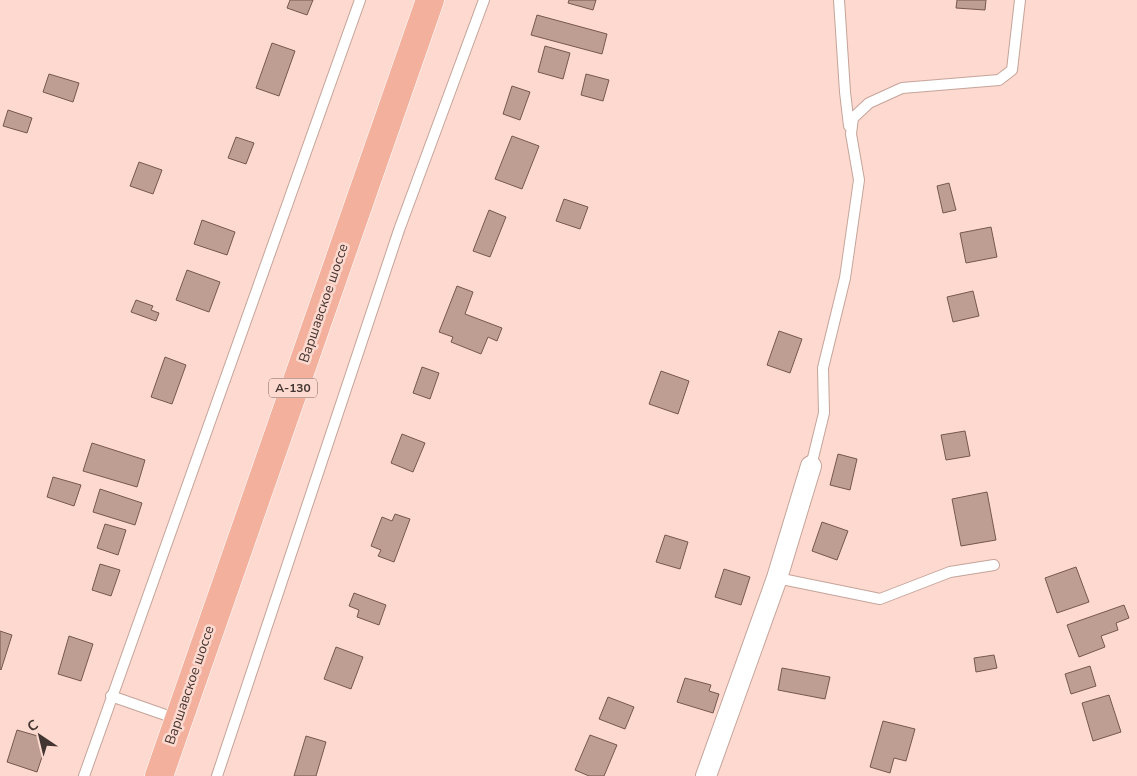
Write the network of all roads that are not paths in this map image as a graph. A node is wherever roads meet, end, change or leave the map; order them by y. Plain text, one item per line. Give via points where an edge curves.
1 (360, 0) edge
2 (430, 0) edge
3 (484, 0) edge
4 (840, 0) edge
5 (1020, 0) edge
6 (850, 134) junction
7 (811, 466) joint
8 (994, 565) dead end
9 (778, 578) junction
10 (111, 696) junction
11 (177, 720) junction
12 (84, 776) edge
13 (159, 776) edge
14 (217, 776) edge
15 (706, 776) edge

1 - 10 lane
2 - 11 main road, Варшавское шоссе / А-130
3 - 14 lane via 399,230
4 - 6 lane
5 - 6 lane via 1012,70 999,80 902,88 869,103 853,118
6 - 7 lane via 858,180 845,278 823,368 824,413
7 - 9 street
8 - 9 lane via 950,572 880,598
9 - 15 street
10 - 11 lane
10 - 12 lane
11 - 13 main road, Варшавское шоссе / А-130

